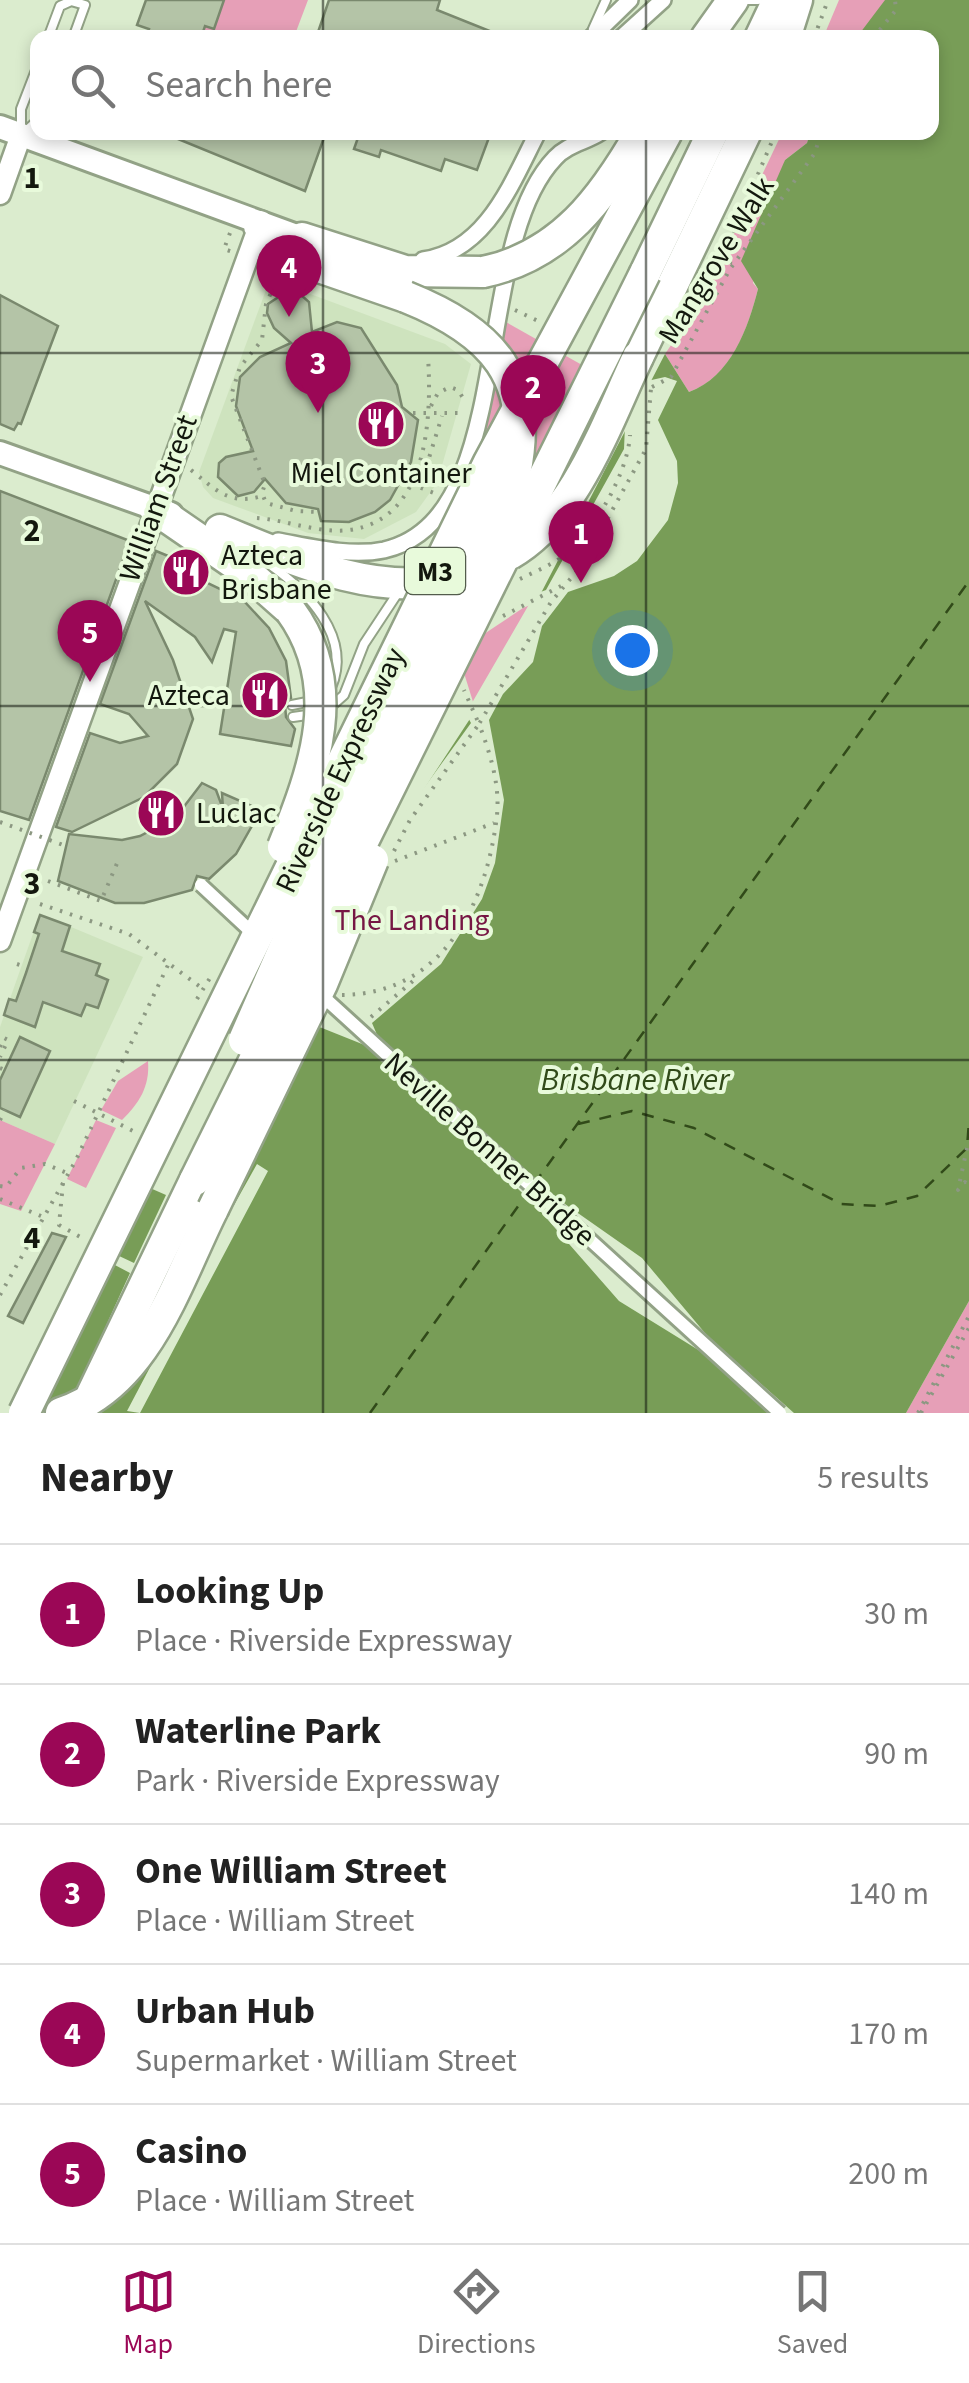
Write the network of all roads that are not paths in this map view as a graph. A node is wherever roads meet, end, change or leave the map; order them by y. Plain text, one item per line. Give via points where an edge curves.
1 (606, 0) edge
2 (630, 0) edge
3 (663, 0) edge
4 (733, 0) edge
5 (742, 0) edge
6 (758, 0) edge
7 (778, 0) edge
8 (797, 0) edge
9 (51, 30) edge
10 (76, 30) edge
11 (593, 30) edge
12 (598, 30) edge
13 (631, 30) edge
14 (712, 30) edge
15 (720, 30) edge
16 (764, 30) edge
17 (788, 30) edge
18 (30, 84) edge
19 (20, 127) edge
20 (52, 140) edge
21 (533, 140) edge
22 (585, 140) edge
23 (636, 140) edge
24 (663, 140) edge
25 (709, 140) edge
26 (742, 140) edge
27 (0, 194) edge
28 (258, 226) junction
29 (302, 238) junction
30 (0, 453) edge
31 (155, 509) junction
32 (211, 528) junction
33 (405, 584) junction
34 (292, 705) dead end
35 (293, 717) dead end
36 (408, 747) junction
37 (200, 886) dead end
38 (0, 941) edge
39 (218, 1018) junction
40 (195, 1180) junction
41 (24, 1413) edge
42 (61, 1413) edge
43 (83, 1413) edge
44 (780, 1413) edge

1 - 11 lane
2 - 12 street
3 - 13 street
4 - 14 highway
4 - 15 highway
5 - 6 lane
7 - 16 highway
8 - 17 highway
9 - 10 lane via 58,10 70,1 85,6
18 - 19 lane
19 - 27 street
20 - 28 main road
21 - 29 street via 488,220 455,251 402,261
22 - 32 street via 562,152 533,192 499,303 467,461 436,518 401,544 368,552
23 - 29 highway, bridge via 572,229 524,259 482,272 416,272
24 - 39 highway, Riverside Expressway / M3, bridge via 489,462
25 - 36 highway, Riverside Expressway / M3, bridge
26 - 33 highway, M3, bridge via 582,470 541,530 510,554 450,579
28 - 29 main road
28 - 31 street, William Street
28 - 40 highway, M3, bridge via 293,258 406,297 471,330 505,368 521,419 514,474 300,912 236,1058
30 - 31 main road
31 - 32 main road, M3
31 - 38 street, William Street
31 - 39 highway, M3, bridge via 236,563 290,610 317,663 321,727 302,798
32 - 33 highway, M3 via 330,570
32 - 34 lane via 294,582 323,615 334,649 334,683 321,697
33 - 35 lane via 368,636 344,695 324,711
36 - 40 highway, Riverside Expressway / M3, bridge
36 - 42 highway, M3, bridge via 356,905 213,1210 133,1362 109,1389
37 - 44 street, Neville Bonner Bridge, bridge
39 - 41 highway, Riverside Expressway / M3, bridge
40 - 43 highway, Riverside Expressway / M3

